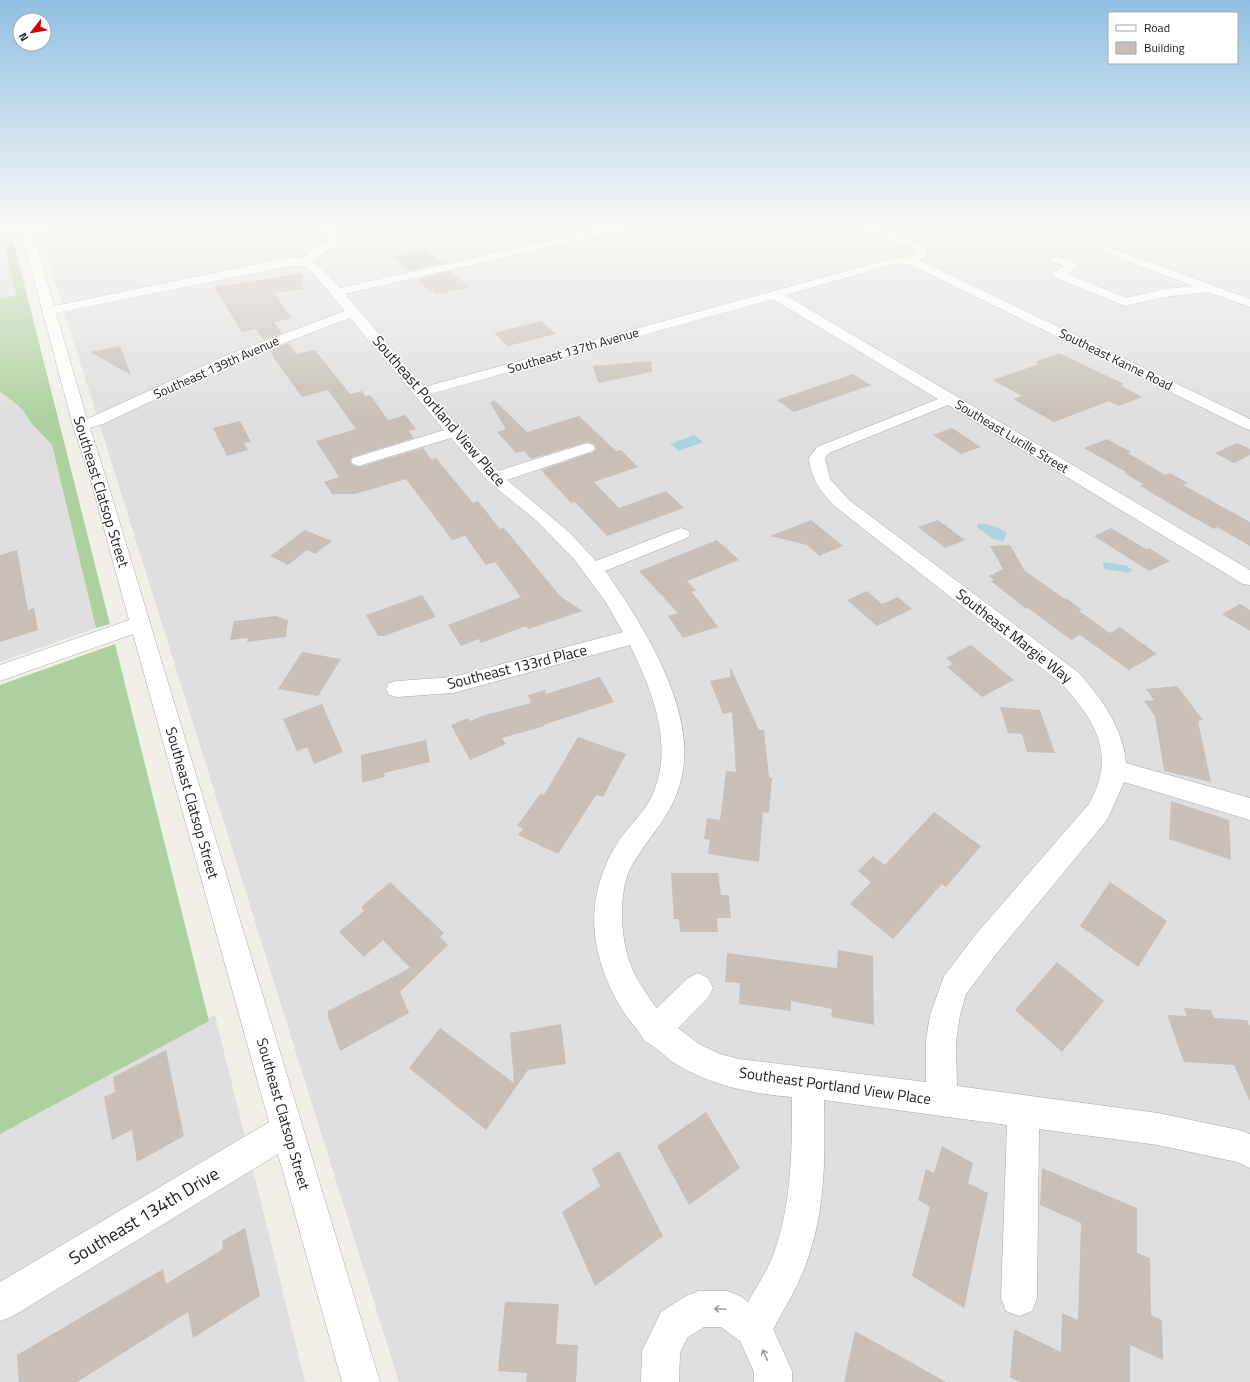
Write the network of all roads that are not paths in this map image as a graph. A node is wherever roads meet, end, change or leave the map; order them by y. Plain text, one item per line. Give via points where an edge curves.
1 (43, 288) edge
2 (158, 288) edge
3 (334, 288) edge
4 (352, 288) edge
5 (794, 288) edge
6 (970, 288) edge
7 (1093, 288) edge
8 (1202, 288) edge
9 (1207, 288) edge
10 (337, 292) junction
11 (774, 294) junction
12 (1250, 304) edge
13 (49, 311) junction
14 (352, 313) junction
15 (421, 392) junction
16 (950, 400) junction
17 (1250, 425) edge
18 (81, 426) junction
19 (455, 432) junction
20 (587, 448) dead end
21 (359, 461) dead end
22 (495, 478) junction
23 (681, 534) dead end
24 (593, 569) junction
25 (1250, 579) edge
26 (140, 624) junction
27 (636, 636) junction
28 (0, 673) edge
29 (397, 689) dead end
30 (1115, 770) junction
31 (1250, 809) edge
32 (698, 988) dead end
33 (655, 1030) junction
34 (808, 1082) junction
35 (942, 1100) junction
36 (1023, 1111) junction
37 (287, 1130) junction
38 (1250, 1151) edge
39 (1019, 1298) dead end
40 (0, 1303) edge
41 (753, 1328) junction
42 (361, 1382) edge
43 (660, 1382) edge
44 (773, 1382) edge

1 - 13 street, Southeast Clatsop Street
2 - 13 street
3 - 10 street, Southeast Portland View Place
4 - 10 street
5 - 11 street, Southeast 137th Avenue
6 - 17 street, Southeast Kanne Road
7 - 8 street via 1125,302 1164,293
9 - 12 street
10 - 14 street, Southeast Portland View Place
11 - 15 street, Southeast 137th Avenue
11 - 16 street, Southeast Lucille Street
13 - 18 street, Southeast Clatsop Street
14 - 15 street, Southeast Portland View Place
14 - 18 street, Southeast 139th Avenue via 232,358 98,421
15 - 19 street, Southeast Portland View Place
16 - 25 street, Southeast Lucille Street
16 - 30 street, Southeast Margie Way via 823,450 816,458 823,484 843,504 1071,679 1091,702 1106,729
18 - 26 street, Southeast Clatsop Street
19 - 21 street
19 - 22 street, Southeast Portland View Place
20 - 22 street
22 - 24 street, Southeast Portland View Place via 544,518
23 - 24 street
24 - 27 street, Southeast Portland View Place via 616,600
26 - 28 street
26 - 37 street, Southeast Clatsop Street
27 - 29 street, Southeast 133rd Place via 453,685
27 - 33 street, Southeast Portland View Place via 660,689 671,721 674,752 670,783 656,813 631,845 616,870 608,898 608,936 619,974 631,1000
30 - 31 street
30 - 35 street, Southeast Margie Way via 1110,790 1098,812 954,986 940,1041
32 - 33 street
33 - 34 street, Southeast Portland View Place via 684,1052 715,1067 750,1077
34 - 35 street, Southeast Portland View Place
34 - 41 street via 809,1159 803,1208 791,1257
35 - 36 street, Southeast Portland View Place
36 - 38 street, Southeast Portland View Place via 1158,1129 1239,1146
36 - 39 street
37 - 40 street, Southeast 134th Drive
37 - 42 street, Southeast Clatsop Street
41 -> 43 street via 727,1309 699,1309 674,1325 661,1350
44 -> 41 street via 773,1372

